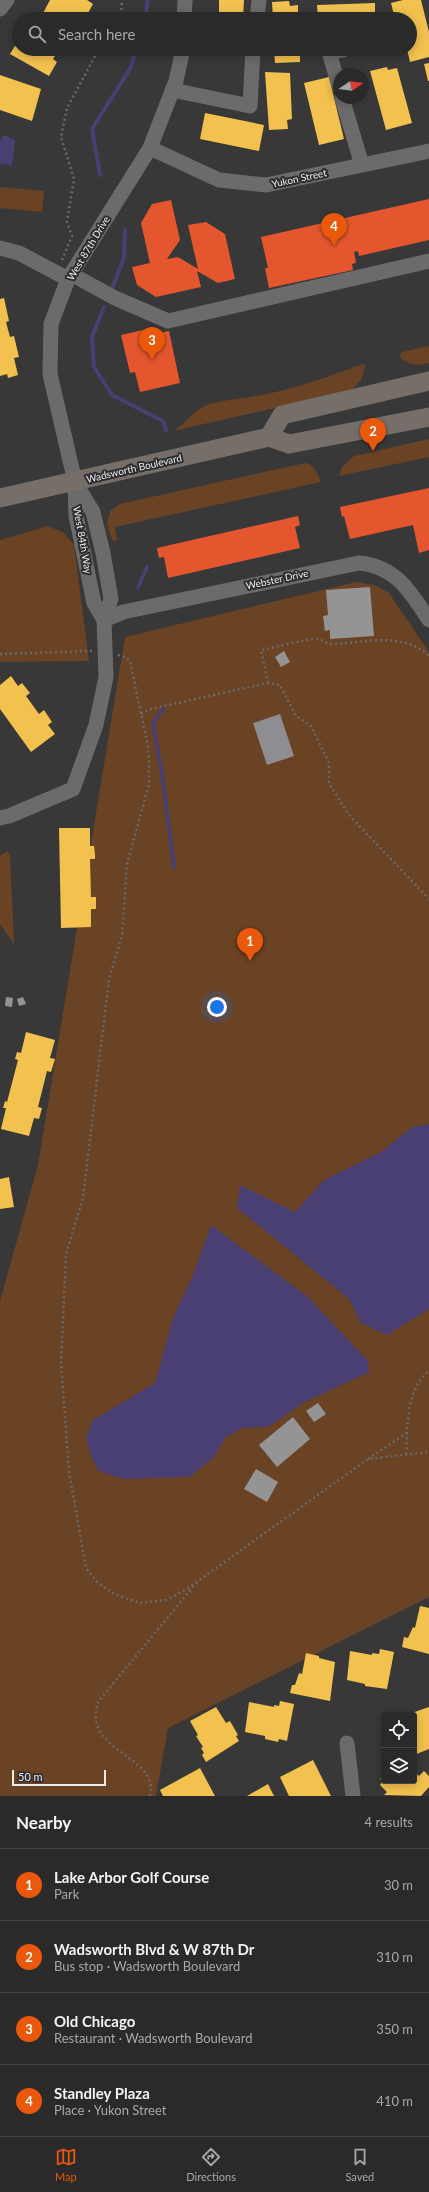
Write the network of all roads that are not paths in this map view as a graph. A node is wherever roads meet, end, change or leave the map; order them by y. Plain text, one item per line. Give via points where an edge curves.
1 (7, 0) edge
2 (185, 0) edge
3 (259, 0) edge
4 (0, 8) edge
5 (184, 12) edge
6 (257, 12) edge
7 (181, 56) edge
8 (253, 56) edge
9 (330, 56) edge
10 (334, 68) edge
11 (172, 90) junction
12 (344, 104) edge
13 (150, 148) junction
14 (429, 151) edge
15 (362, 165) junction
16 (0, 248) edge
17 (429, 261) edge
18 (65, 275) junction
19 (429, 381) edge
20 (429, 417) edge
21 (269, 437) junction
22 (75, 482) junction
23 (0, 498) edge
24 (104, 620) junction
25 (429, 620) edge
26 (0, 818) edge
27 (347, 1743) dead end
28 (353, 1796) edge

1 - 4 street
2 - 5 street
3 - 6 street
7 - 11 street, West 87th Drive
8 - 11 street via 250,106
9 - 10 street
11 - 13 street, West 87th Drive
12 - 15 street
13 - 15 street, Yukon Street via 219,180 266,185
13 - 18 street, West 87th Drive
14 - 15 street, Yukon Street
16 - 18 street via 20,253
17 - 18 street via 168,321
18 - 22 street, West 87th Drive via 51,324 50,374
19 - 21 main road via 282,415
20 - 21 main road via 289,444
21 - 22 main road, Wadsworth Boulevard
22 - 23 main road, Wadsworth Boulevard
22 - 24 street, West 84th Way via 76,516 94,603
24 - 25 street, Webster Drive via 123,612 359,563 373,564 403,582
24 - 26 street, West 84th Way via 106,677 96,725 73,789
27 - 28 street

